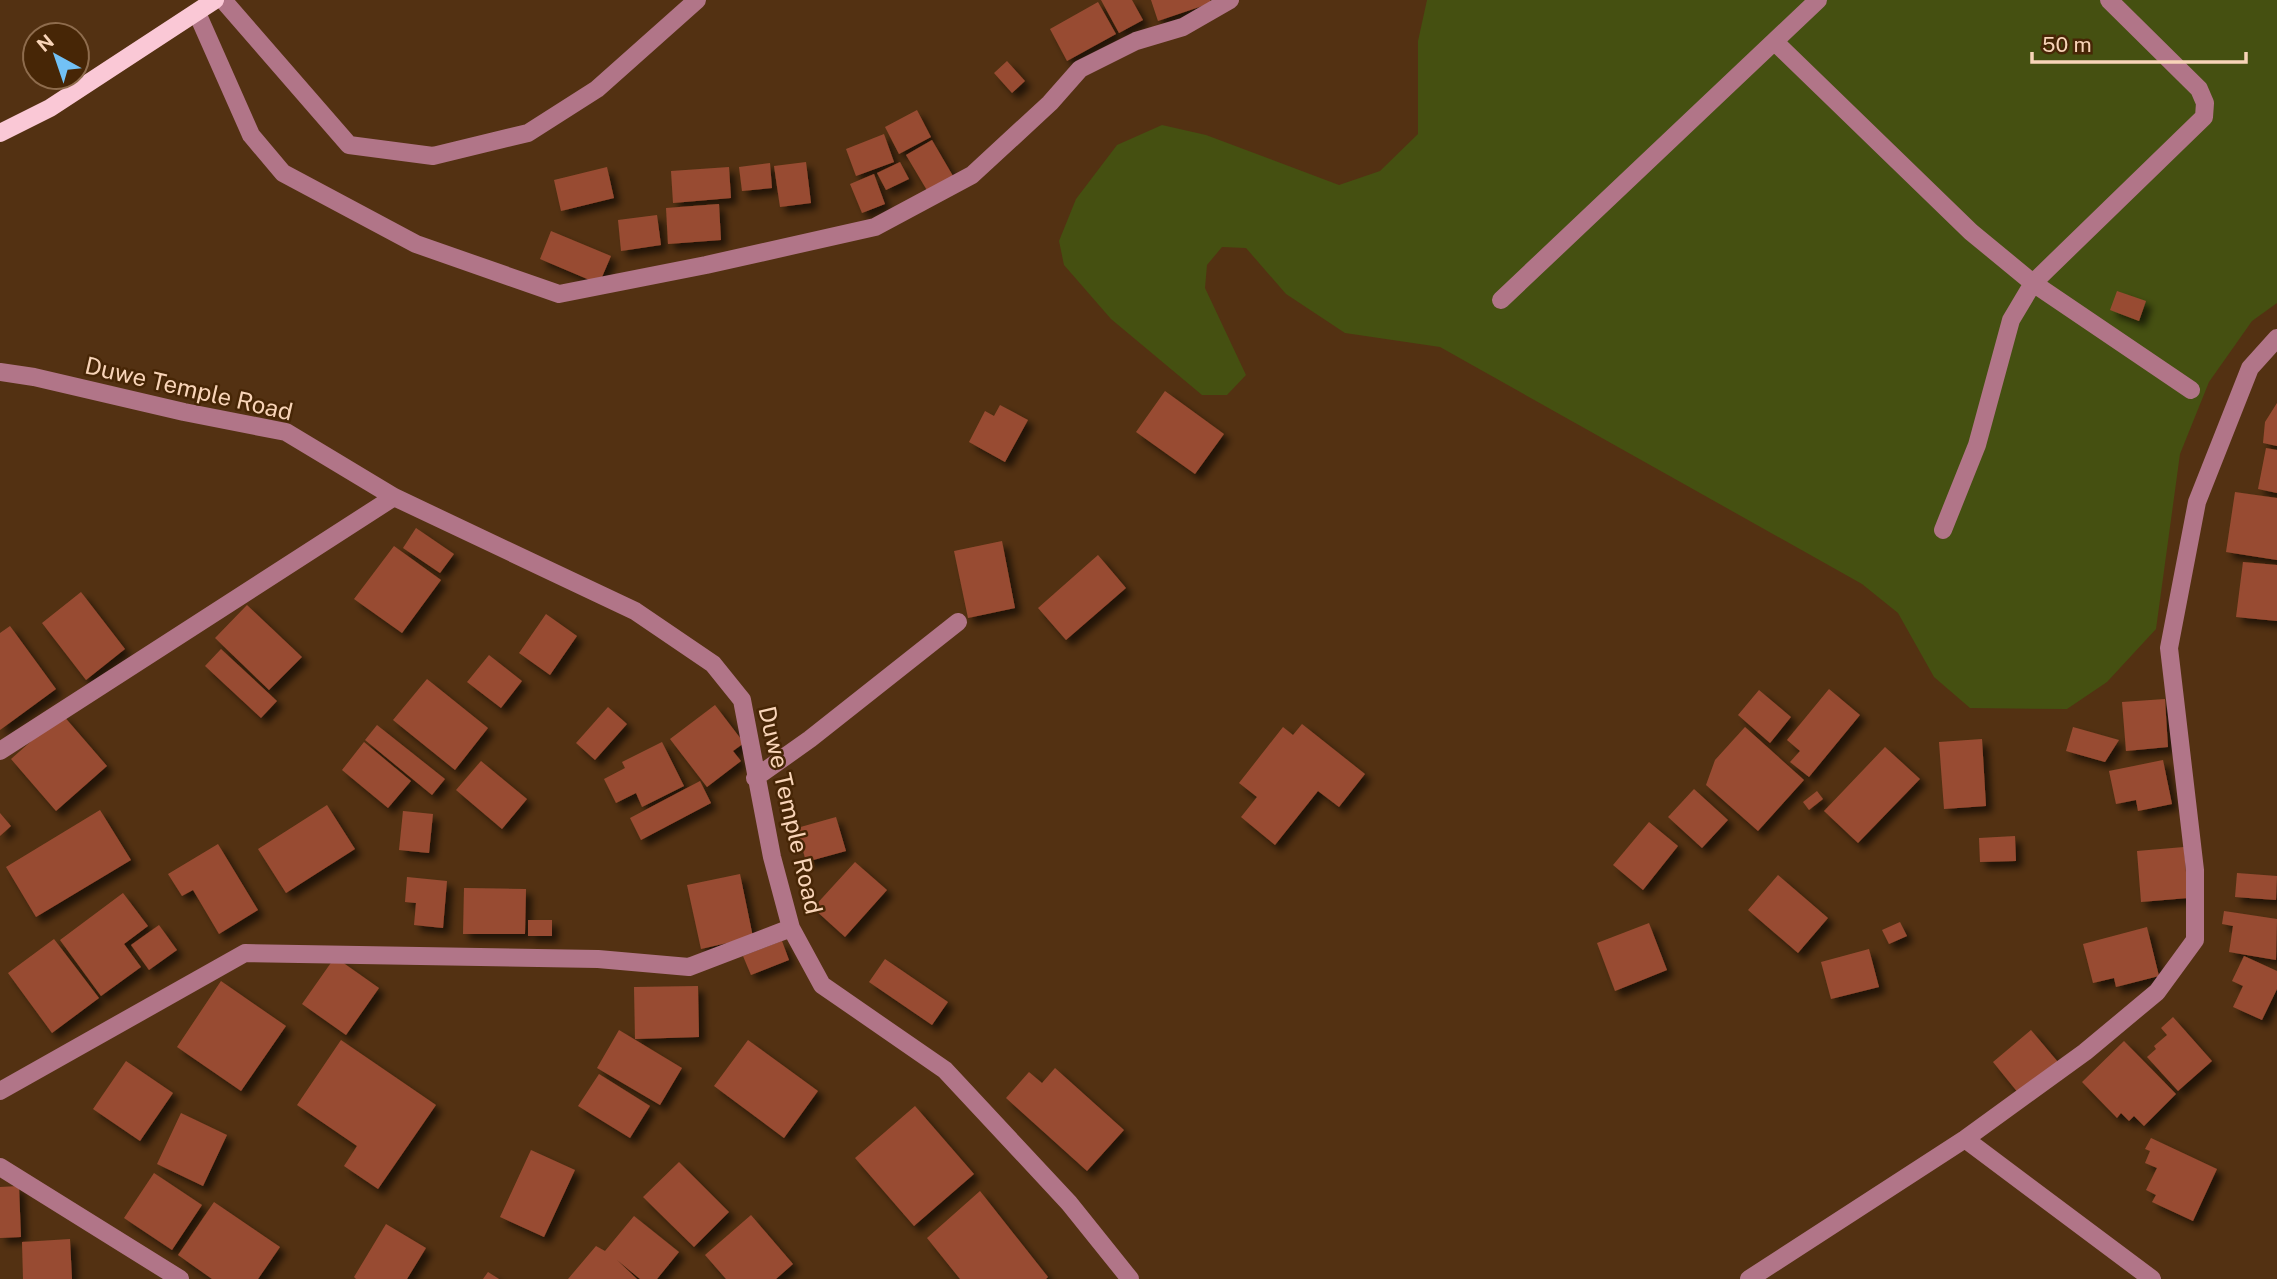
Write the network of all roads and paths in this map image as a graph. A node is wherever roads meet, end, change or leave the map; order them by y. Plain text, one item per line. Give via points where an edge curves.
1 (215, 0) edge
2 (223, 0) edge
3 (697, 0) edge
4 (1230, 0) edge
5 (1818, 0) edge
6 (2109, 0) edge
7 (197, 13) junction
8 (1775, 42) junction
9 (0, 133) edge
10 (2033, 283) junction
11 (1501, 300) dead end
12 (2277, 338) edge
13 (0, 372) edge
14 (2191, 390) dead end
15 (394, 497) junction
16 (1943, 530) dead end
17 (958, 622) dead end
18 (0, 751) edge
19 (755, 778) junction
20 (791, 928) junction
21 (0, 1090) edge
22 (1965, 1139) junction
23 (0, 1167) edge
24 (180, 1279) edge
25 (1130, 1279) edge
26 (1749, 1279) edge
27 (2152, 1279) edge

1 - 7 main road
2 - 3 street via 349,145 433,156 528,133 597,89
4 - 7 street via 1184,27 1136,41 1080,69 972,175 875,227 559,294 416,244 283,173 251,135
5 - 8 street
6 - 10 street via 2199,89 2204,117
7 - 9 main road via 50,108
8 - 10 street via 1971,232
8 - 11 street
10 - 14 street
10 - 16 street via 2011,320 1977,445
12 - 22 street via 2250,368 2197,502 2169,648 2195,870 2195,940 2157,992 2085,1052
13 - 15 street, Duwe Temple Road via 286,432
15 - 18 street
15 - 19 street, Duwe Temple Road via 635,611 713,664 742,700
17 - 19 street
19 - 20 street, Duwe Temple Road
20 - 21 street via 689,967 598,959 245,953
20 - 25 street, Duwe Temple Road via 822,985 945,1070 1069,1203
22 - 26 street
22 - 27 street
23 - 24 street

